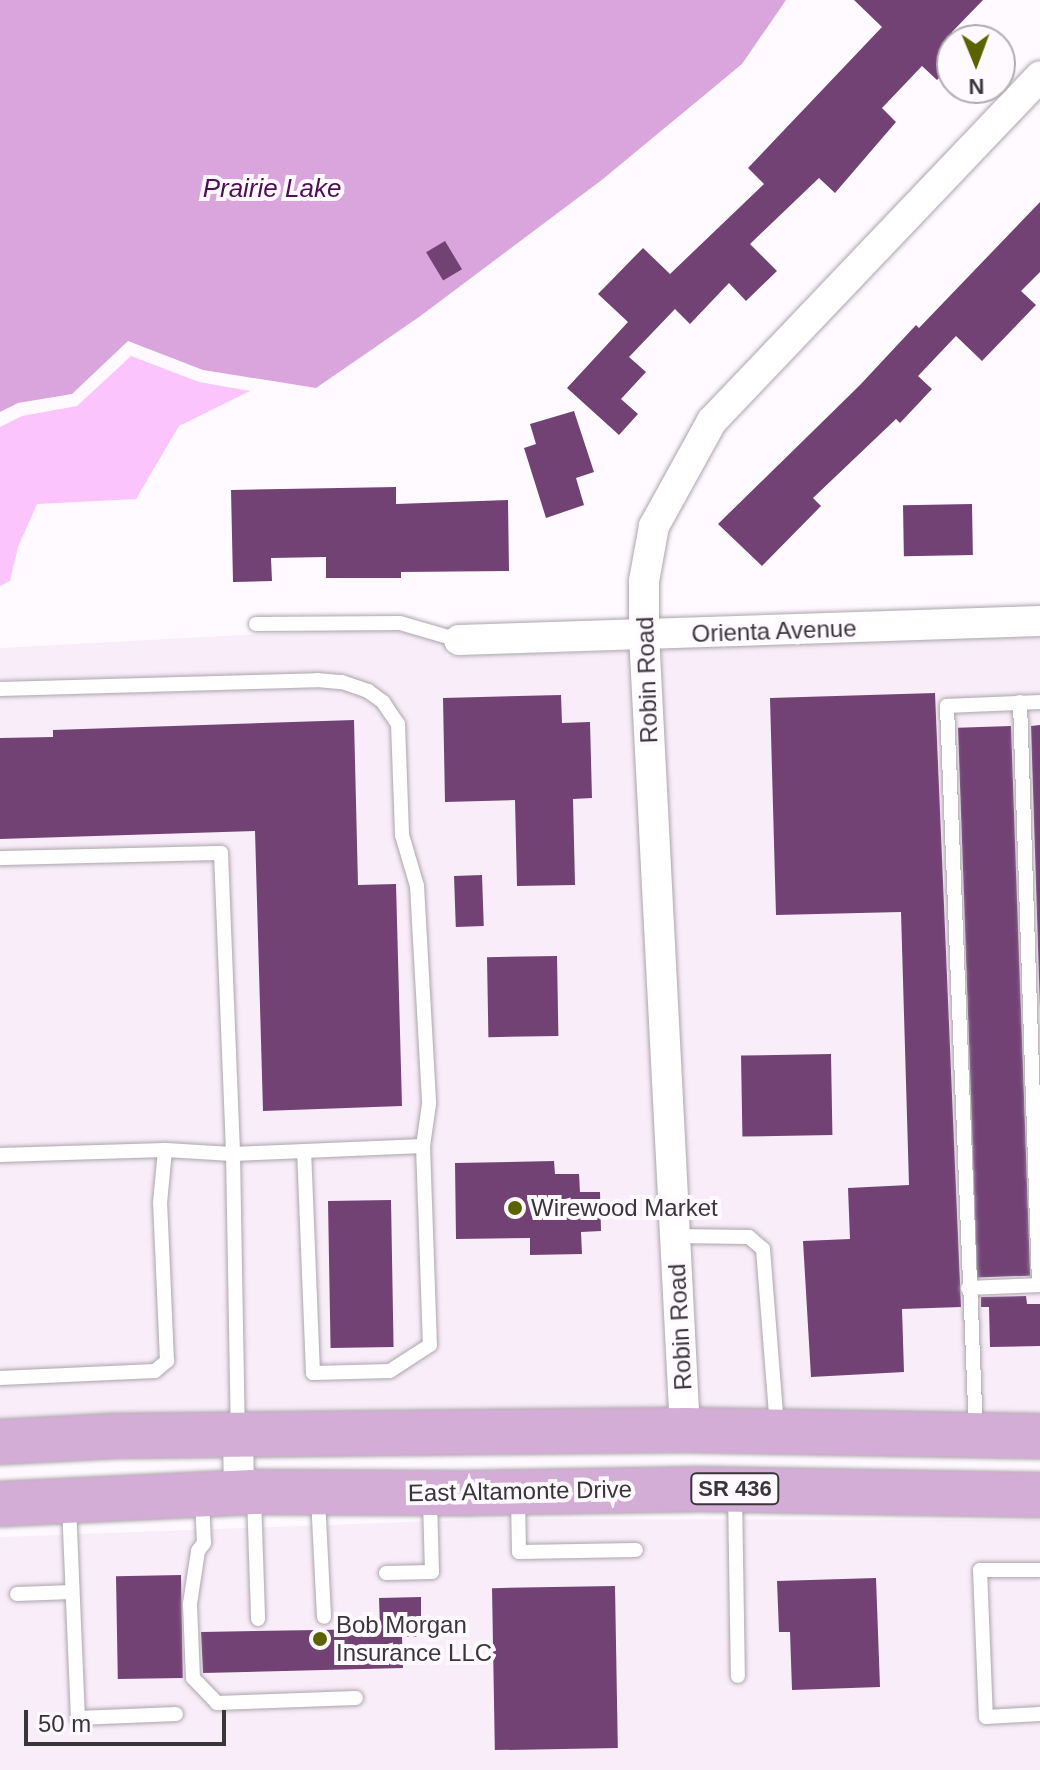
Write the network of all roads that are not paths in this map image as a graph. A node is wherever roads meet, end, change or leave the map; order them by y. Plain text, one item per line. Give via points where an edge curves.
1 (1040, 76) edge
2 (1040, 621) edge
3 (256, 624) dead end
4 (644, 635) junction
5 (459, 640) joint
6 (0, 689) edge
7 (1020, 702) junction
8 (1040, 702) edge
9 (0, 858) edge
10 (423, 1146) junction
11 (165, 1150) junction
12 (304, 1151) junction
13 (233, 1154) junction
14 (0, 1155) edge
15 (675, 1236) junction
16 (1039, 1285) edge
17 (968, 1288) junction
18 (0, 1378) edge
19 (685, 1430) junction
20 (778, 1432) junction
21 (238, 1435) junction
22 (968, 1436) junction
23 (1040, 1436) edge
24 (0, 1442) edge
25 (714, 1489) junction
26 (231, 1493) junction
27 (317, 1493) junction
28 (430, 1493) junction
29 (473, 1493) junction
30 (518, 1493) junction
31 (1040, 1495) edge
32 (68, 1500) junction
33 (0, 1504) edge
34 (636, 1550) dead end
35 (1040, 1570) edge
36 (386, 1573) dead end
37 (72, 1592) junction
38 (17, 1594) dead end
39 (324, 1617) dead end
40 (258, 1619) dead end
41 (738, 1676) dead end
42 (356, 1698) dead end
43 (176, 1714) dead end
44 (1040, 1714) edge

1 - 4 street, Robin Road via 712,421 654,526 644,581
2 - 4 street, Orienta Avenue
3 - 5 lane via 400,623
4 - 5 street, Orienta Avenue
4 - 15 street, Robin Road
6 - 10 lane via 317,680 342,682 383,702 398,724 402,835 417,886 429,1104
7 - 8 lane
7 - 16 lane
7 - 17 lane via 947,706
9 - 13 lane via 221,853
10 - 12 lane
10 - 12 lane via 430,1345 390,1371 313,1373
11 - 13 lane
11 - 14 lane
11 - 18 lane via 160,1203 167,1361 155,1371
12 - 13 lane
13 - 21 lane
15 - 19 street, Robin Road
15 - 20 lane via 749,1237 763,1249
16 - 17 lane
17 - 22 lane
19 - 20 main road
19 - 21 main road
19 - 29 main road via 670,1447 637,1465 499,1475
20 - 22 main road
21 - 24 main road
21 - 26 street
22 - 23 main road
22 - 25 main road via 944,1454 915,1463 758,1463 722,1470
25 - 30 main road, East Altamonte Drive / SR 436
25 - 31 main road, East Altamonte Drive / SR 436
25 - 41 lane
26 - 27 main road, East Altamonte Drive / SR 436
26 - 32 main road, East Altamonte Drive / SR 436
26 - 40 lane
26 - 42 lane via 198,1551 190,1604 193,1678 217,1703
27 - 28 main road, East Altamonte Drive / SR 436
27 - 39 lane
28 - 29 main road, East Altamonte Drive / SR 436
28 - 36 lane via 432,1572
29 - 30 main road, East Altamonte Drive / SR 436
30 - 34 lane via 519,1552
32 - 33 main road, East Altamonte Drive / SR 436
32 - 37 lane
35 - 44 lane via 980,1570 986,1717
37 - 38 lane
37 - 43 lane via 78,1718

